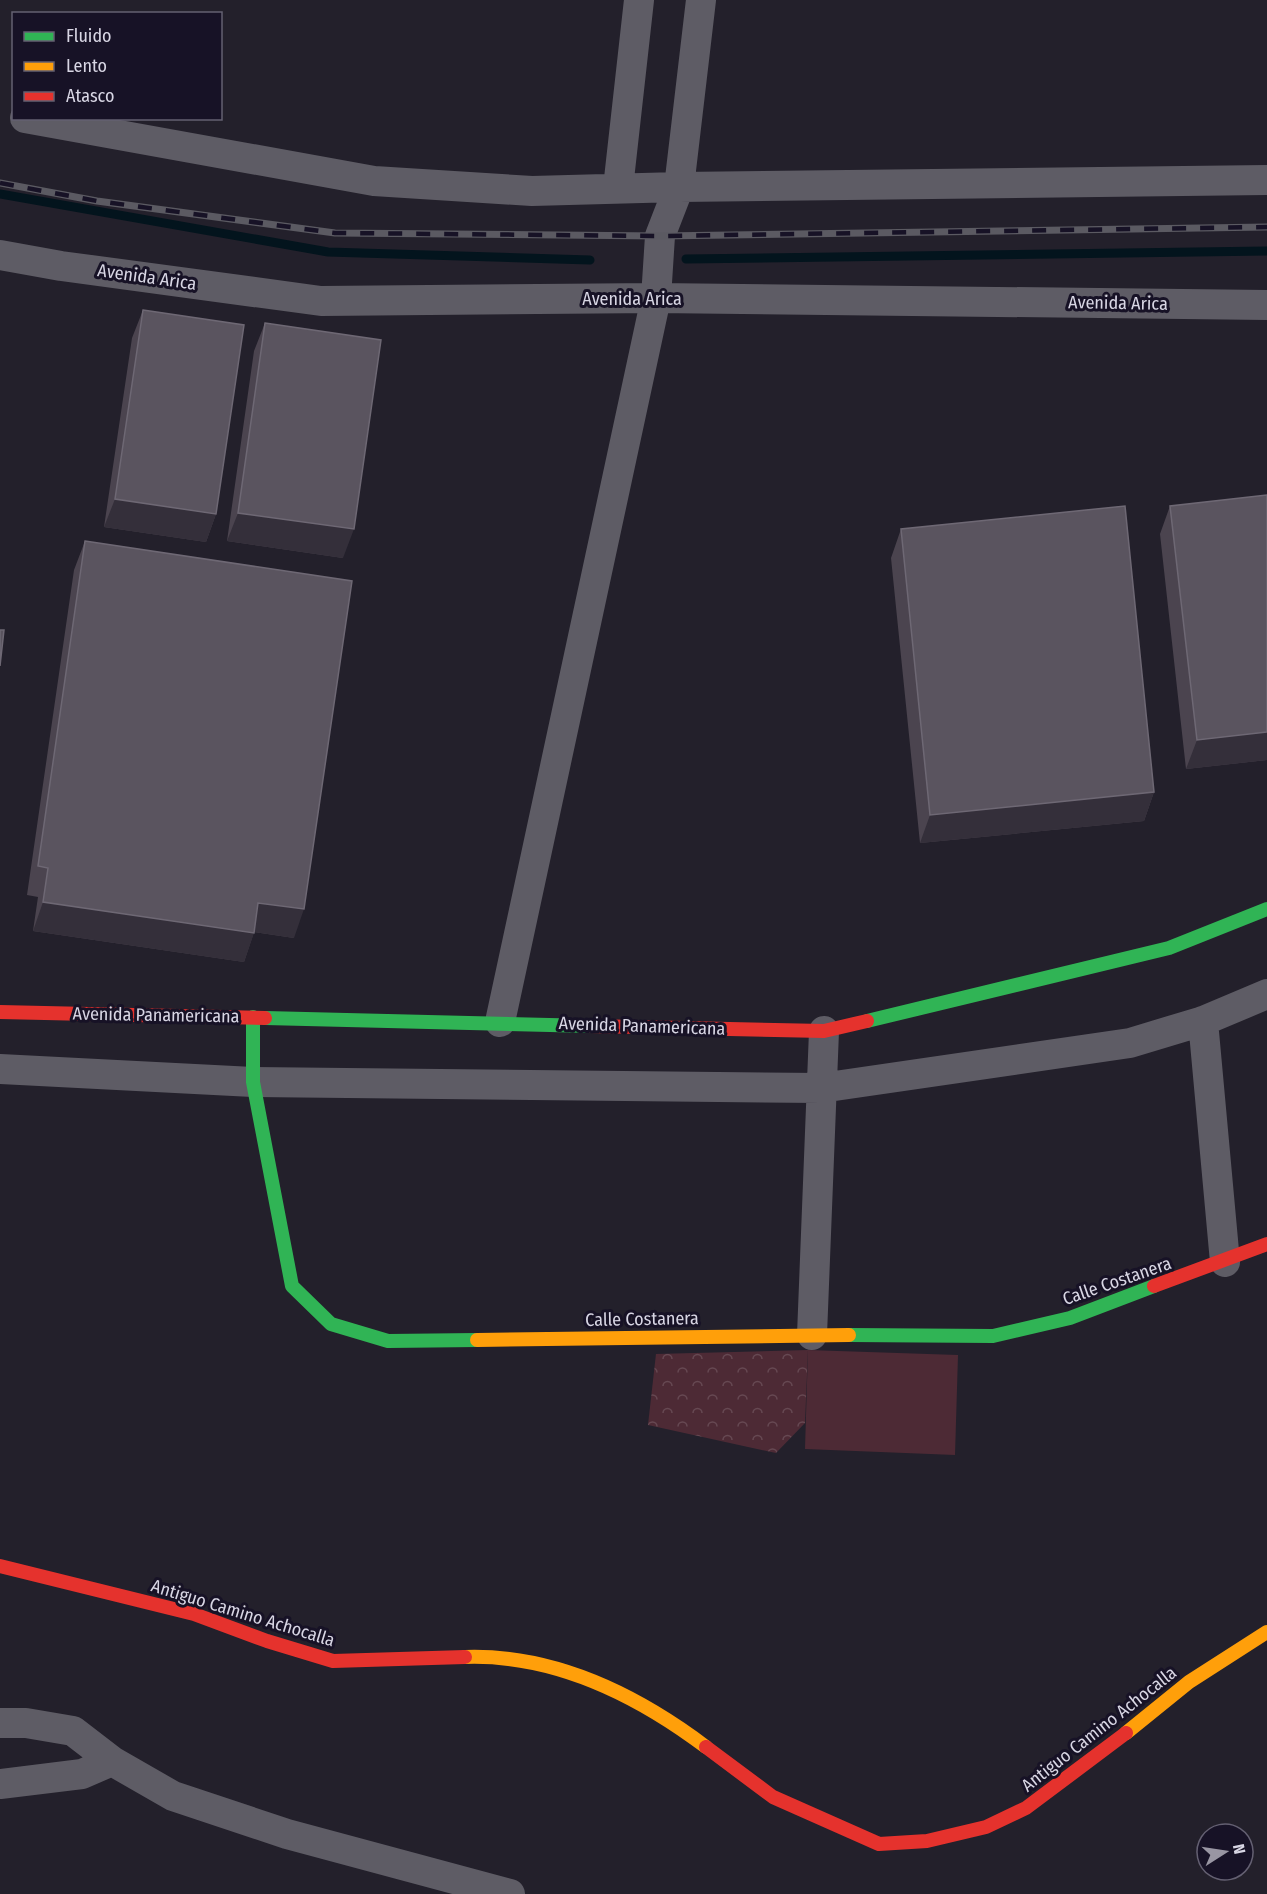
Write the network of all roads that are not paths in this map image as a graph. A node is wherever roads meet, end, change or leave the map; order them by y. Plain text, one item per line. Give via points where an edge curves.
1 (639, 0) edge
2 (700, 0) edge
3 (36, 120) edge
4 (1267, 180) edge
5 (679, 187) junction
6 (618, 188) junction
7 (0, 255) edge
8 (656, 298) junction
9 (1267, 305) edge
10 (1267, 909) edge
11 (1267, 994) edge
12 (0, 1012) edge
13 (253, 1017) junction
14 (1203, 1021) junction
15 (500, 1022) junction
16 (824, 1032) junction
17 (0, 1069) edge
18 (253, 1082) junction
19 (821, 1088) junction
20 (1267, 1244) edge
21 (1225, 1262) junction
22 (812, 1335) junction
23 (0, 1566) edge
24 (1267, 1632) edge
25 (0, 1723) edge
26 (112, 1761) junction
27 (0, 1784) edge
28 (510, 1894) edge

1 - 6 street
2 - 5 street
3 - 6 street via 374,181 532,191
4 - 5 street
5 - 6 street
5 - 8 street via 660,237
7 - 8 street, Avenida Arica via 321,301
8 - 9 street, Avenida Arica
8 - 15 street
10 - 16 street, Avenida Panamericana via 1169,948
11 - 14 street
12 - 13 street, Avenida Panamericana
13 - 15 street, Avenida Panamericana
13 - 18 street, Calle Costanera
14 - 19 street via 1130,1043
14 - 21 street
15 - 16 street, Avenida Panamericana
16 - 19 street
17 - 18 street
18 - 19 street
18 - 22 street, Calle Costanera via 292,1286 331,1324 388,1341
19 - 22 street
20 - 21 street, Calle Costanera
21 - 22 street, Calle Costanera via 1070,1318 993,1336
23 - 24 street, Antiguo Camino Achocalla via 194,1614 333,1661 489,1656 549,1666 607,1686 664,1715 773,1797 879,1844 927,1841 986,1827 1026,1808 1189,1682
25 - 26 street via 73,1731
26 - 27 street via 82,1774
26 - 28 street via 173,1796 286,1834

